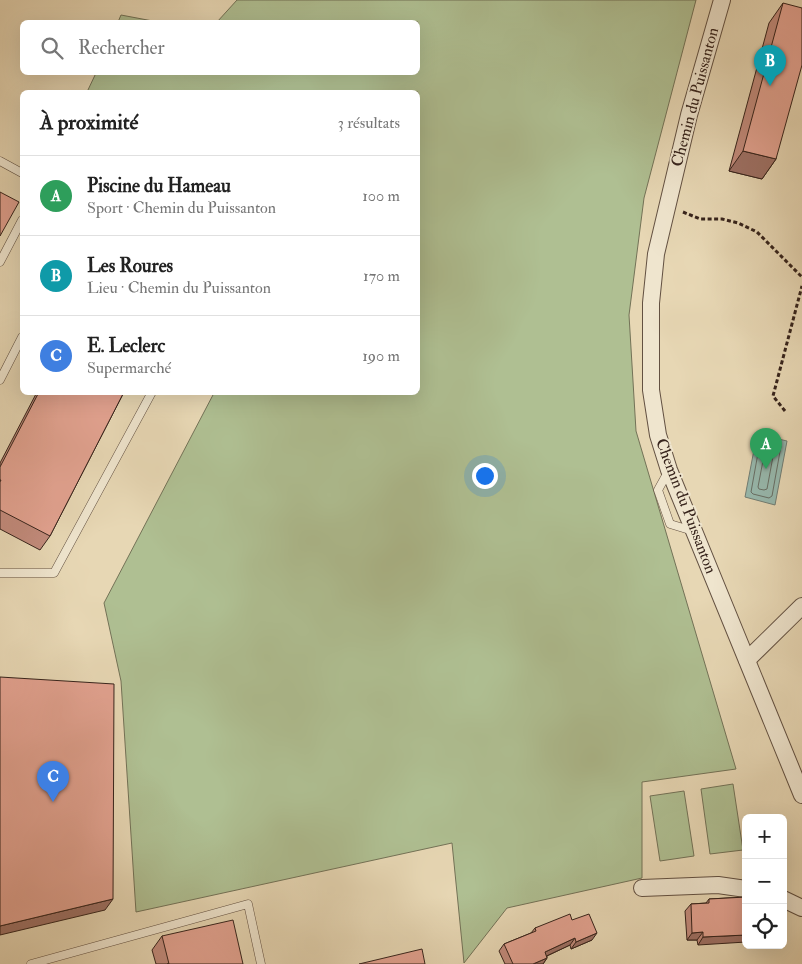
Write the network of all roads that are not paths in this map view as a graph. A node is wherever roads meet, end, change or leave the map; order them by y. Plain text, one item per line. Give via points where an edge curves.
1 (722, 0) edge
2 (0, 161) edge
3 (20, 172) edge
4 (20, 224) edge
5 (0, 262) edge
6 (20, 341) edge
7 (0, 380) edge
8 (150, 395) edge
9 (0, 573) edge
10 (802, 606) edge
11 (748, 660) junction
12 (802, 795) edge
13 (642, 888) dead end
14 (742, 889) edge
15 (787, 901) edge
16 (802, 908) edge
17 (31, 964) edge
18 (261, 964) edge

1 - 11 street, Chemin du Puissanton via 689,116 656,254 651,380 658,435 669,470
2 - 3 lane
4 - 5 lane
6 - 7 lane
8 - 9 lane via 54,573
10 - 11 street
11 - 12 street, Chemin du Puissanton
13 - 14 street
15 - 16 street
17 - 18 lane via 248,904

